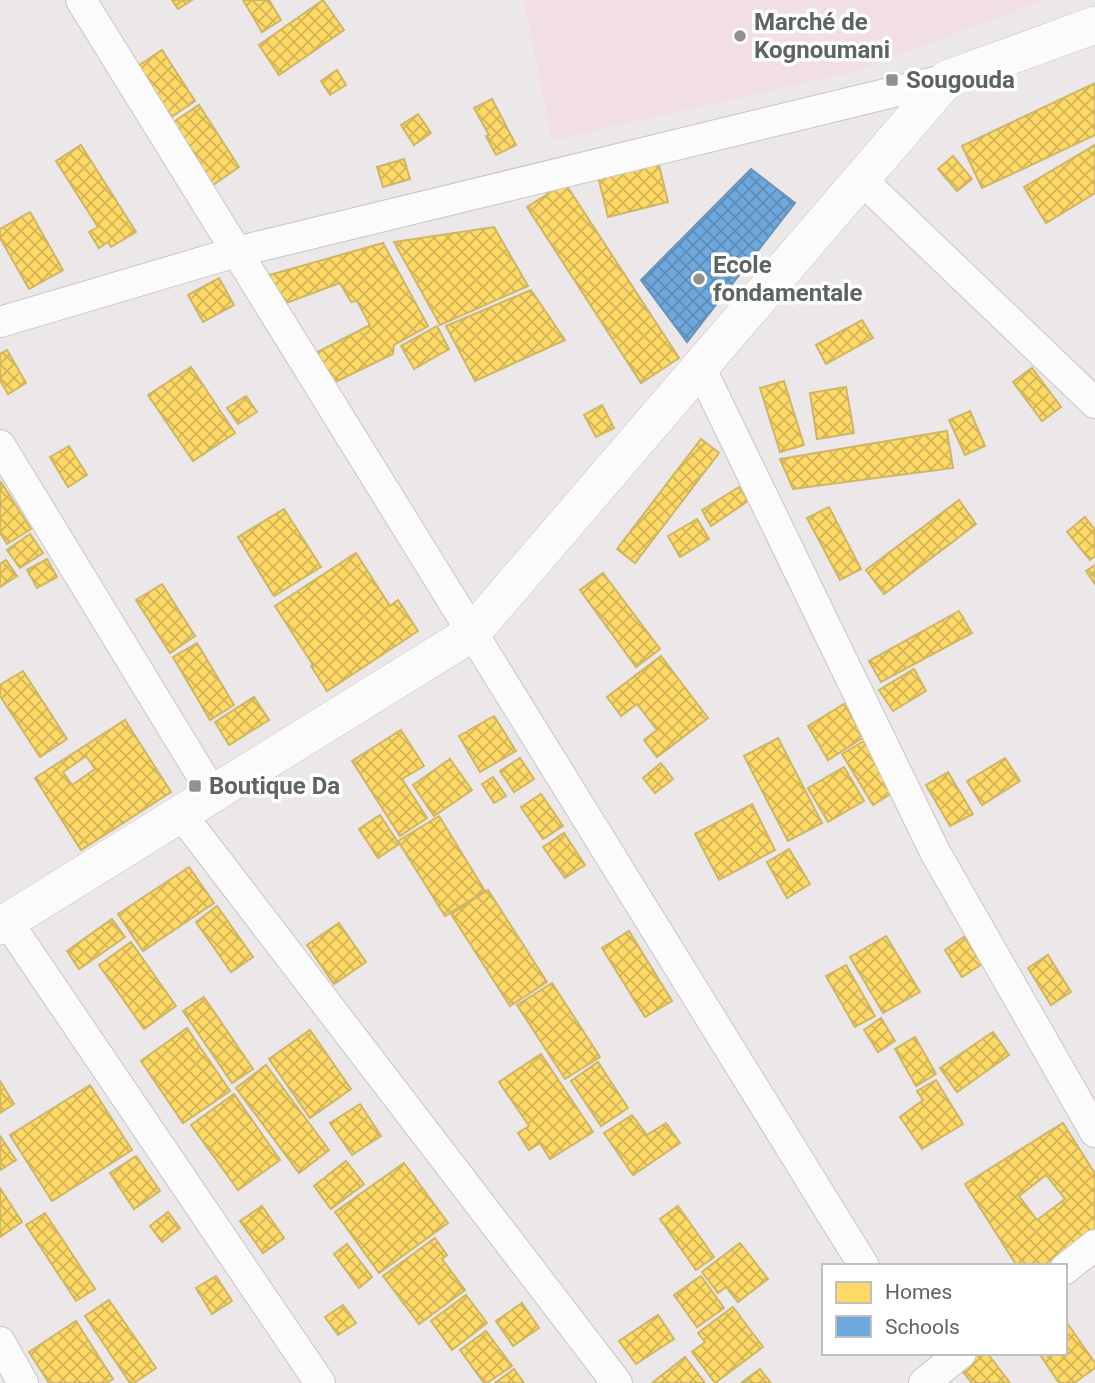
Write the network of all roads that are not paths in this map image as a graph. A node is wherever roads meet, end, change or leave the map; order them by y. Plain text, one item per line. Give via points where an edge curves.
1 (80, 0) edge
2 (1095, 25) edge
3 (947, 79) junction
4 (861, 179) junction
5 (236, 252) junction
6 (0, 322) edge
7 (700, 367) junction
8 (1095, 403) edge
9 (0, 445) edge
10 (472, 633) junction
11 (214, 794) junction
12 (181, 814) junction
13 (3, 923) edge
14 (1095, 1132) edge
15 (1095, 1245) edge
16 (863, 1264) edge
17 (1067, 1267) edge
18 (0, 1342) edge
19 (958, 1355) edge
20 (928, 1374) edge
21 (23, 1383) edge
22 (320, 1383) edge
23 (617, 1383) edge

1 - 5 street
2 - 3 street
3 - 4 street
3 - 5 street
4 - 7 street
4 - 8 street
5 - 6 street
5 - 10 street
7 - 10 street
7 - 14 street via 936,852
9 - 11 street
10 - 11 street
10 - 16 street
11 - 12 street
12 - 13 street
12 - 23 street
13 - 22 street
15 - 17 street
18 - 21 street
19 - 20 street

